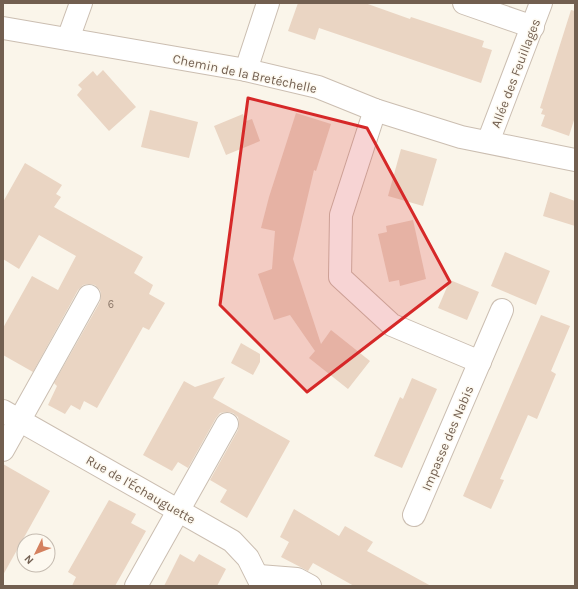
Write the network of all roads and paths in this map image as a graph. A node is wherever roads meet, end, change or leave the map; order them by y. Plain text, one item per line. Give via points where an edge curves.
1 (81, 3) edge
2 (268, 3) edge
3 (464, 3) edge
4 (541, 3) edge
5 (533, 27) junction
6 (3, 28) edge
7 (68, 39) junction
8 (246, 70) junction
9 (375, 110) junction
10 (488, 142) junction
11 (575, 160) edge
12 (89, 296) dead end
13 (502, 310) dead end
14 (480, 362) junction
15 (11, 415) edge
16 (227, 424) dead end
17 (3, 450) edge
18 (178, 510) junction
19 (414, 515) dead end
20 (261, 581) edge
21 (136, 586) edge
22 (310, 586) edge

1 - 7 street
2 - 8 street
3 - 5 street
4 - 5 street, Allée des Feuillages
5 - 10 street, Allée des Feuillages
6 - 7 street, Chemin de la Bretéchelle
7 - 8 street, Chemin de la Bretéchelle
8 - 9 street, Chemin de la Bretéchelle via 318,87
9 - 10 street, Chemin de la Bretéchelle via 461,137
9 - 14 street via 341,215 340,278 392,325
10 - 11 street, Chemin de la Bretéchelle
12 - 15 street
13 - 14 street, Impasse des Nabis
14 - 19 street, Impasse des Nabis
15 - 17 street
15 - 18 street, Rue de l'Échauguette
16 - 18 street
18 - 20 street, Rue de l'Échauguette via 232,541 248,558
18 - 21 street
20 - 22 street via 298,579

